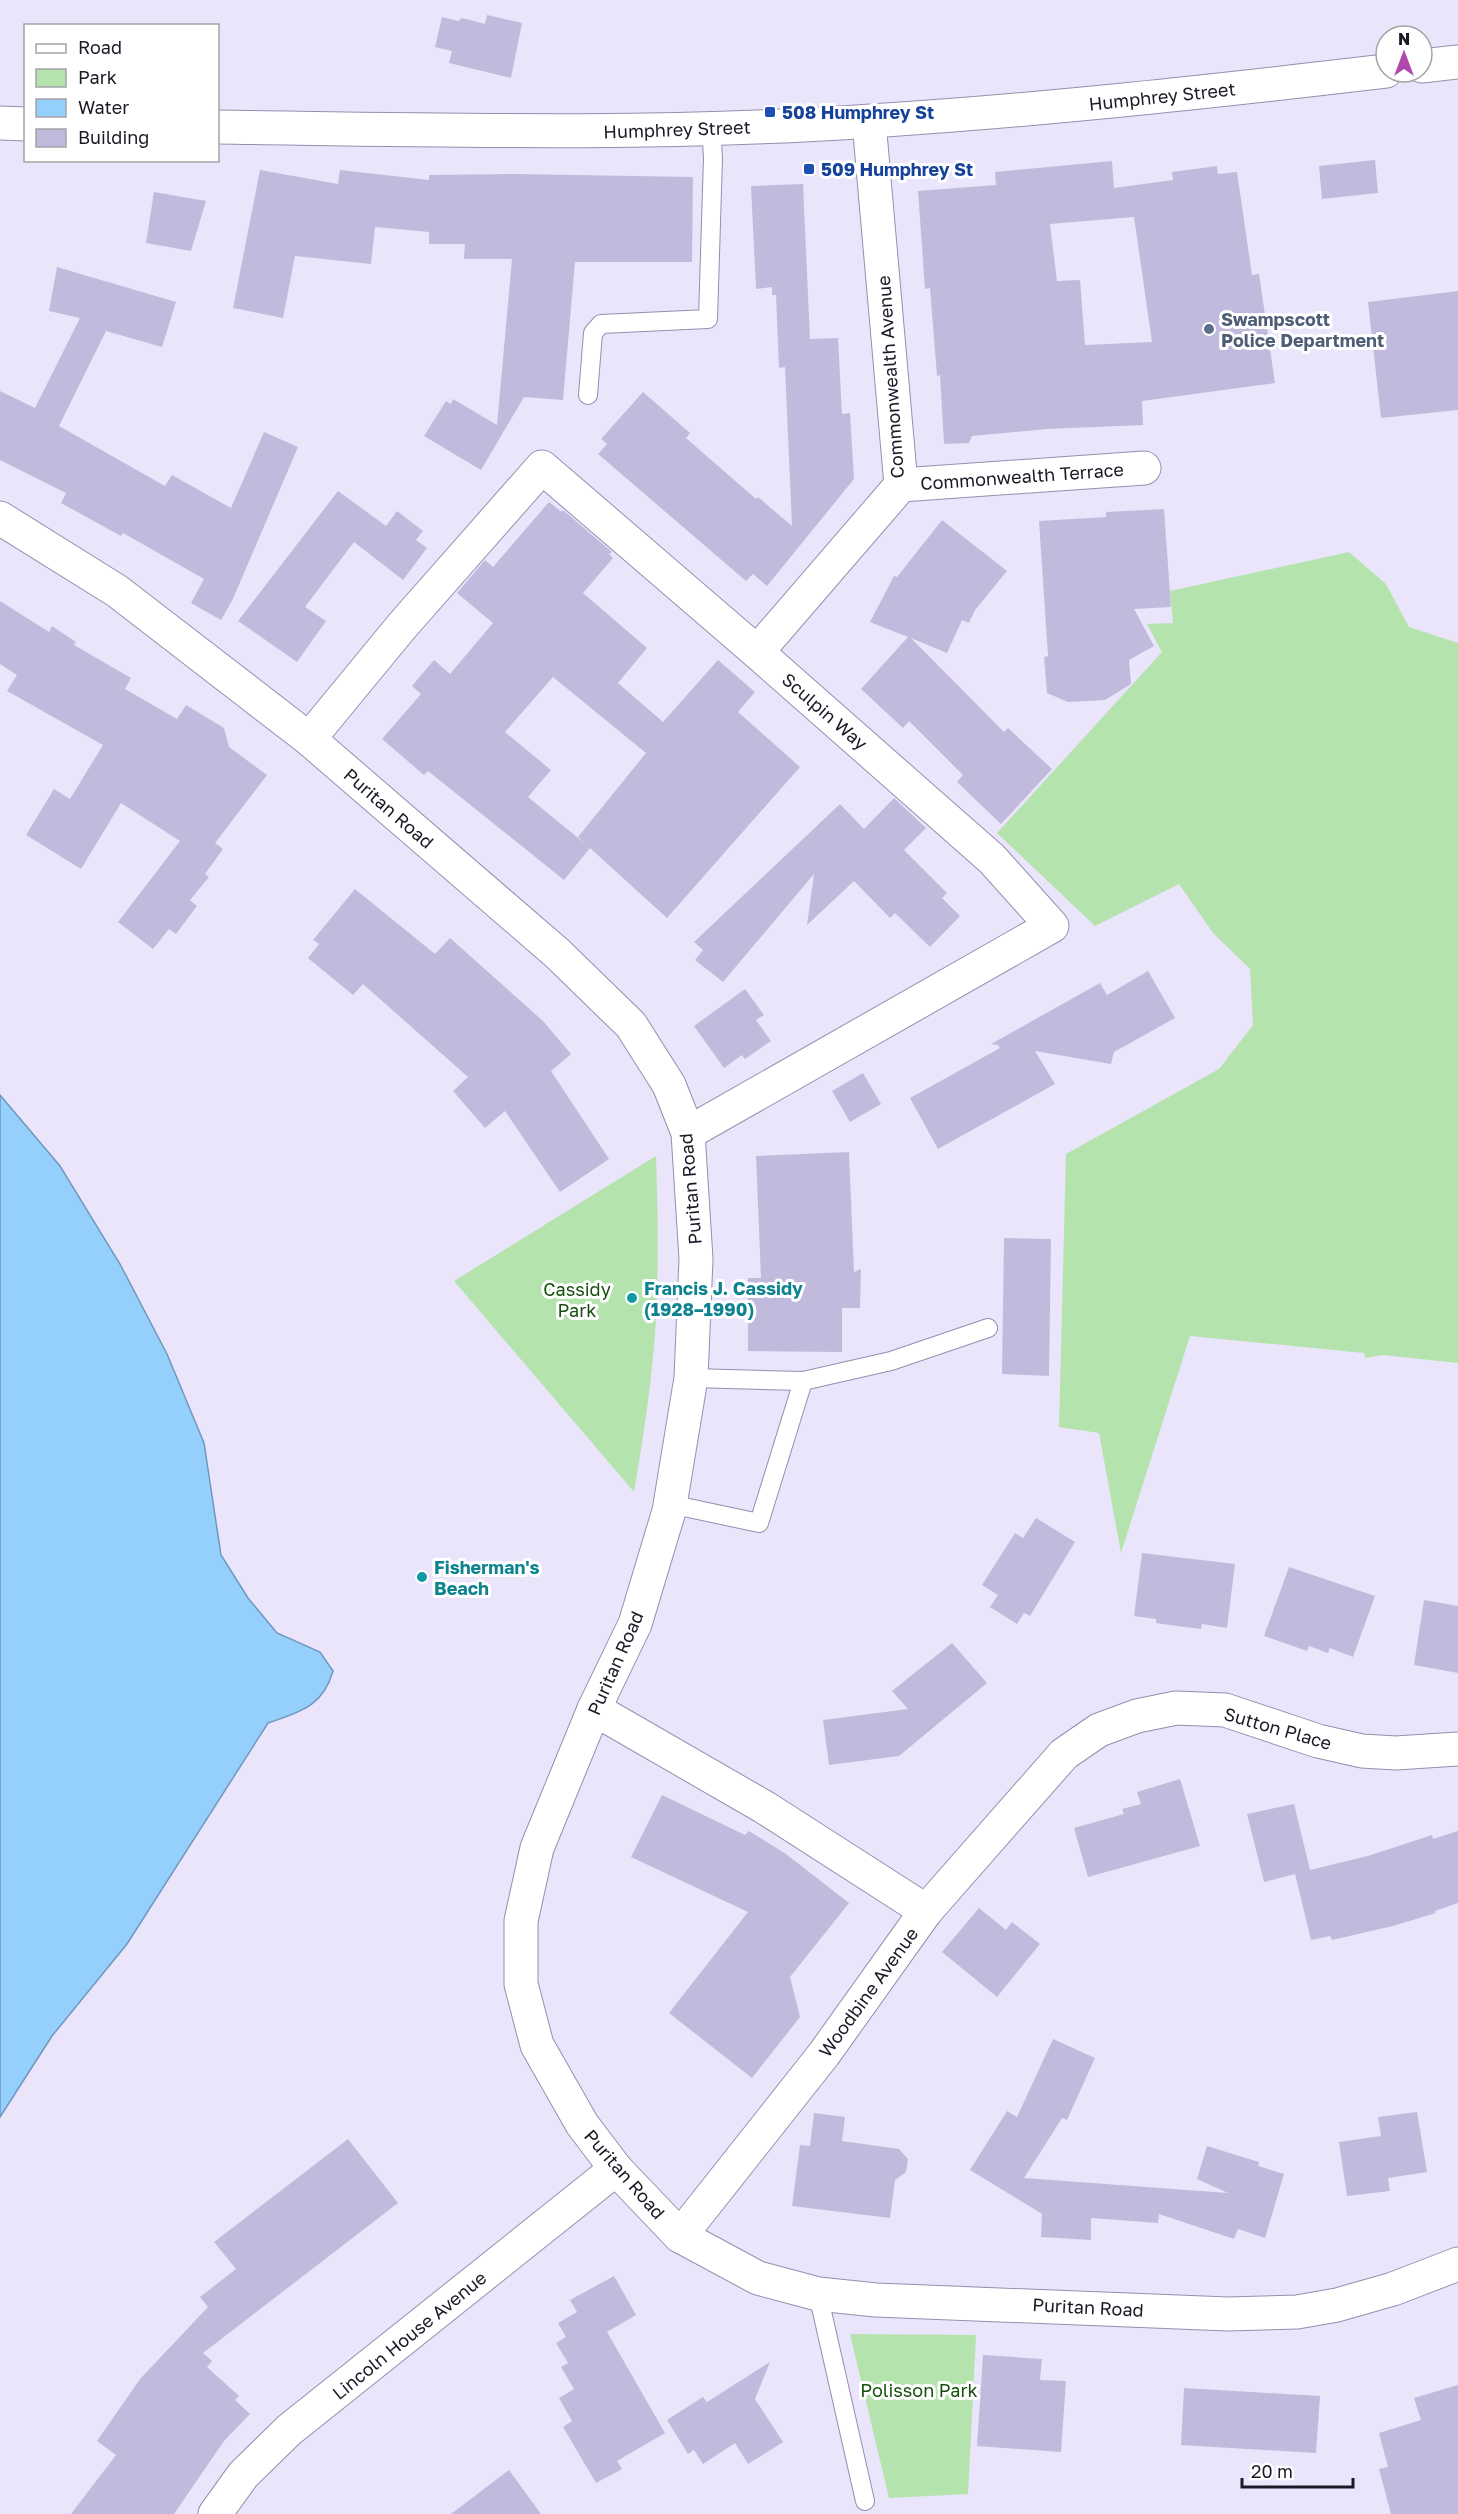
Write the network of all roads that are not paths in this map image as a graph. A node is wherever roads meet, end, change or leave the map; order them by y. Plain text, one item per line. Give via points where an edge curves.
1 (1458, 62) edge
2 (1434, 65) edge
3 (1374, 72) edge
4 (869, 122) junction
5 (0, 123) edge
6 (24, 124) edge
7 (219, 127) edge
8 (711, 128) junction
9 (588, 395) dead end
10 (1144, 468) dead end
11 (901, 485) junction
12 (0, 518) edge
13 (757, 652) junction
14 (309, 739) junction
15 (688, 1133) junction
16 (988, 1328) dead end
17 (691, 1378) junction
18 (803, 1381) junction
19 (670, 1504) junction
20 (594, 1709) junction
21 (1458, 1749) edge
22 (926, 1911) junction
23 (616, 2169) junction
24 (680, 2236) junction
25 (1458, 2264) edge
26 (818, 2294) junction
27 (866, 2501) dead end
28 (215, 2514) edge

1 - 2 street
3 - 4 street, Humphrey Street via 1089,104
4 - 8 street, Humphrey Street
4 - 11 street, Commonwealth Avenue
5 - 6 street
7 - 8 street, Humphrey Street via 583,132
8 - 9 lane via 708,320 601,324 593,333
10 - 11 street, Commonwealth Terrace
11 - 13 street, Commonwealth Avenue
12 - 14 street, Puritan Road via 117,591
13 - 14 street, Sculpin Way via 542,467
13 - 15 street, Sculpin Way via 992,859 1052,926
14 - 15 street, Puritan Road via 557,953 632,1025 669,1085
15 - 17 street, Puritan Road via 696,1259
16 - 18 lane via 891,1361
17 - 18 lane
17 - 19 street, Puritan Road
18 - 19 lane via 759,1523
19 - 20 street, Puritan Road via 635,1624
20 - 22 street, Woodbine Avenue via 764,1808
20 - 23 street, Puritan Road via 537,1848 521,1921 521,1984 537,2045 582,2124
21 - 22 street, Sutton Place via 1362,1751 1318,1741 1225,1710 1176,1708 1137,1716 1098,1730 1064,1754
22 - 24 street, Woodbine Avenue via 824,2054
23 - 24 street, Puritan Road
23 - 28 street, Lincoln House Avenue via 289,2430 243,2475
24 - 26 street, Puritan Road via 758,2277
25 - 26 street, Puritan Road via 1393,2289 1297,2312 1228,2314 876,2300
26 - 27 lane

